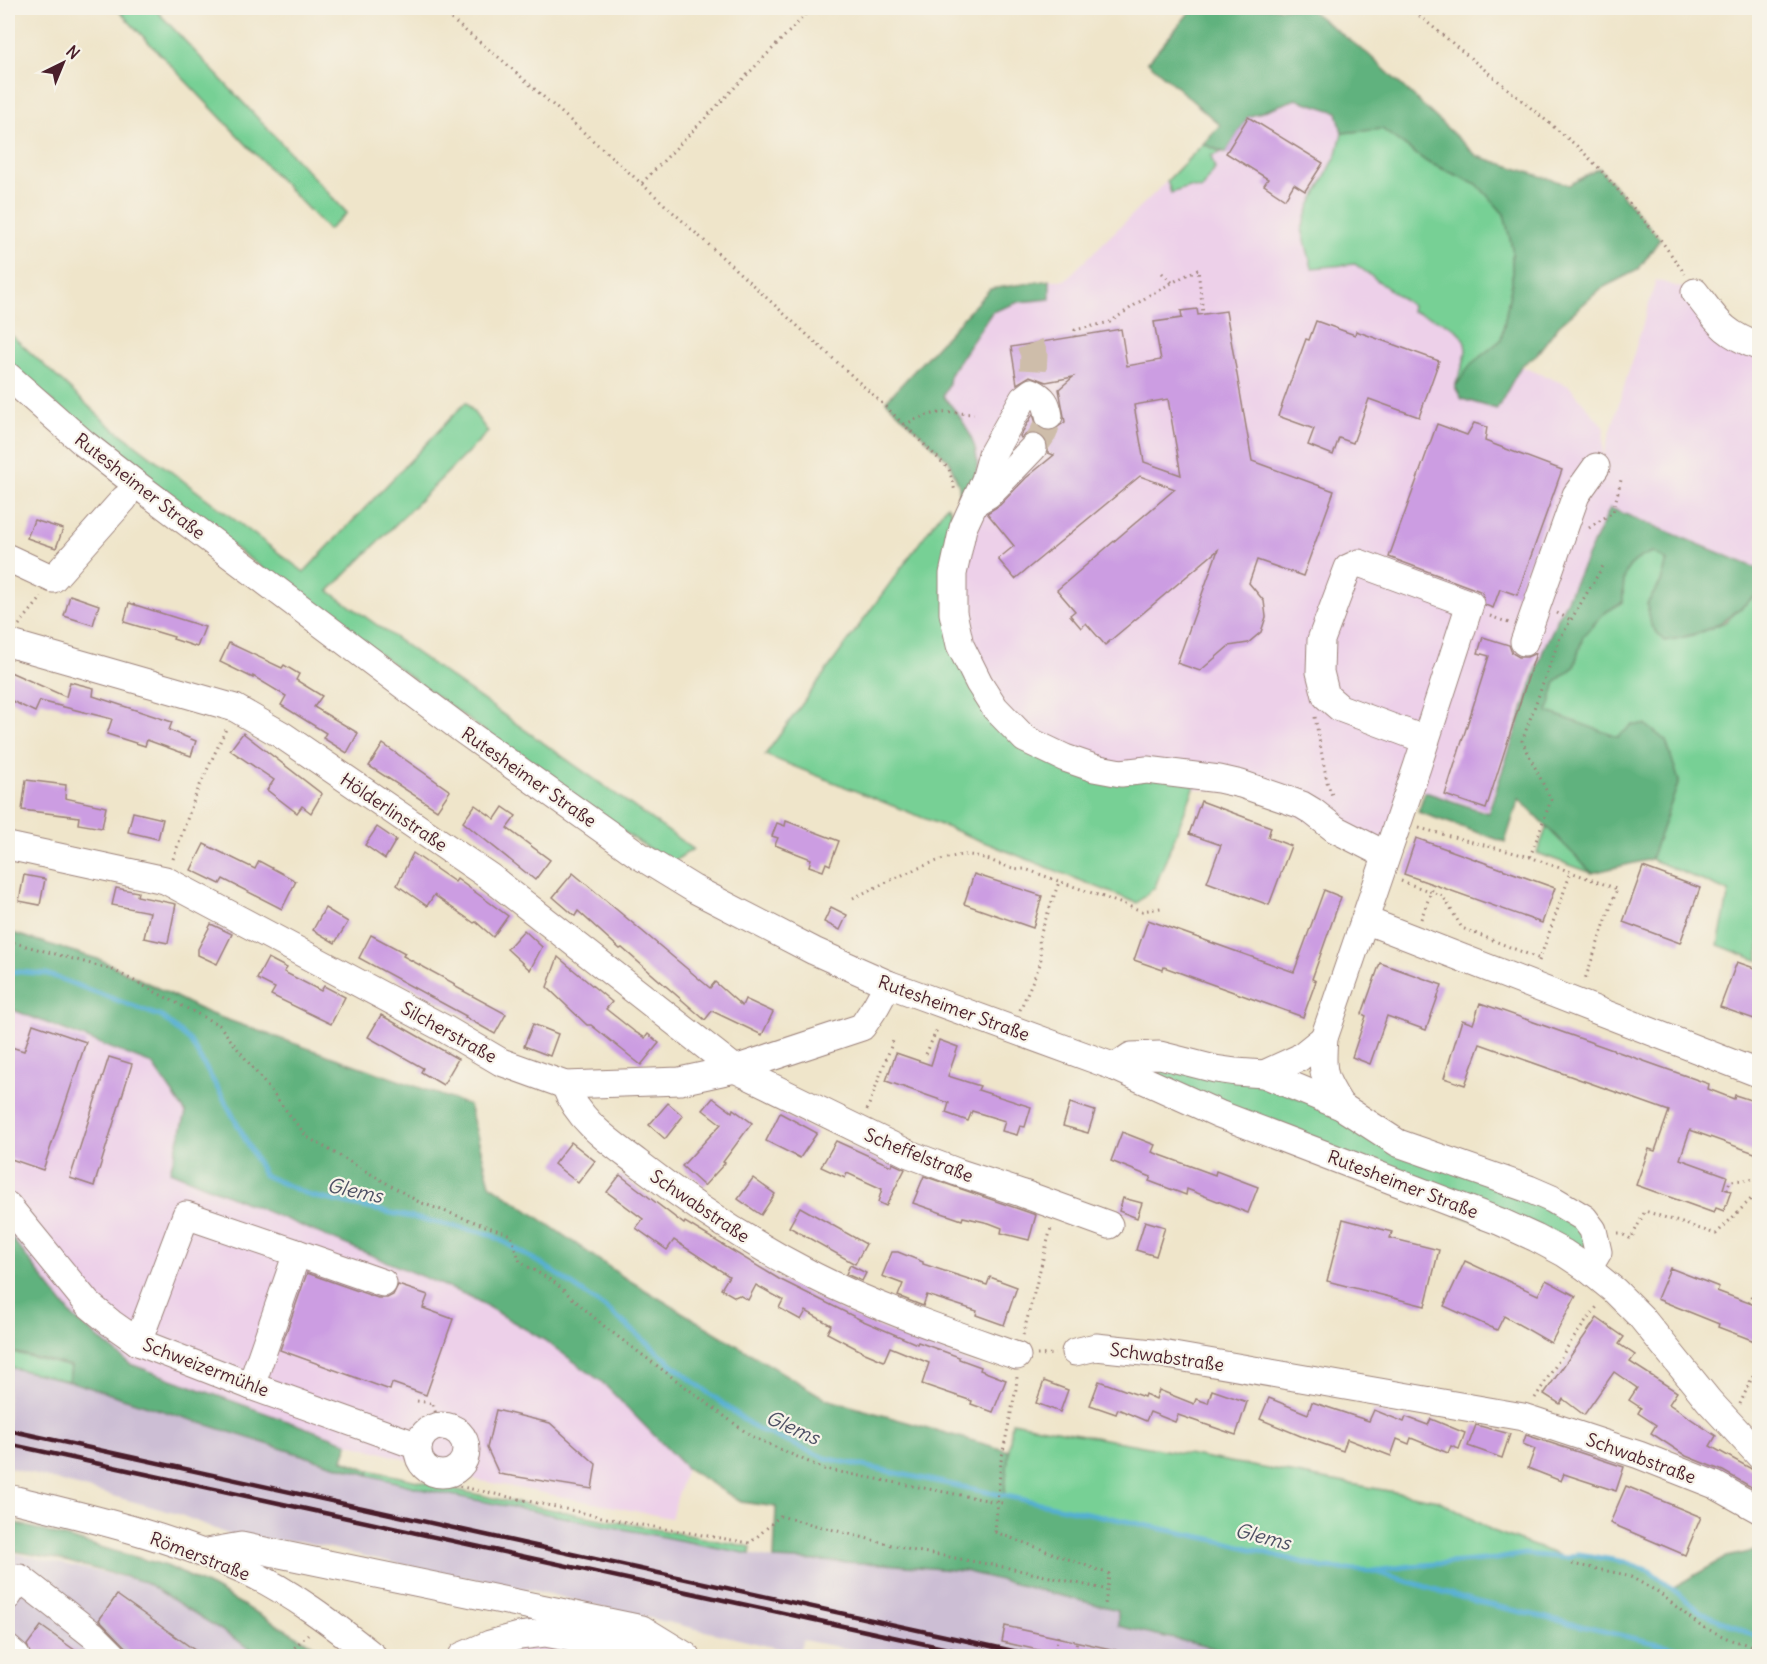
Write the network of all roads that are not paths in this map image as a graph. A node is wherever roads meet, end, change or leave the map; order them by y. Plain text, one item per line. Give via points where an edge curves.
1 (1695, 292) road end
2 (1760, 347) edge
3 (8, 376) edge
4 (1048, 416) dead end
5 (1034, 448) tunnel mouth
6 (1596, 467) dead end
7 (124, 499) dead end
8 (976, 501) junction
9 (8, 558) edge
10 (10, 638) edge
11 (1524, 642) dead end
12 (1426, 740) junction
13 (8, 846) edge
14 (1383, 864) junction
15 (1365, 920) junction
16 (888, 984) junction
17 (1324, 1038) junction
18 (1114, 1067) junction
19 (735, 1069) junction
20 (1264, 1074) junction
21 (1760, 1074) edge
22 (565, 1085) junction
23 (1341, 1106) junction
24 (8, 1206) edge
25 (1109, 1225) dead end
26 (297, 1253) junction
27 (1588, 1269) junction
28 (383, 1284) dead end
29 (138, 1342) junction
30 (1075, 1352) road end
31 (1017, 1356) road end
32 (251, 1386) junction
33 (418, 1446) junction
34 (1760, 1456) edge
35 (8, 1498) edge
36 (1760, 1510) edge
37 (201, 1553) junction
38 (8, 1596) edge
39 (8, 1649) edge
40 (16, 1656) edge
41 (114, 1656) edge
42 (373, 1656) edge
43 (462, 1656) edge
44 (669, 1656) edge
45 (686, 1656) edge

1 - 2 street via 1721,327
3 - 16 street, Rutesheimer Straße via 145,492 464,732 640,856 694,889 814,951
4 - 8 street via 1043,398 1032,392 1023,399 992,454
5 - 8 street via 989,494
6 - 11 street via 1576,495
7 - 9 street via 53,579
8 - 14 street via 963,528 953,574 955,621 960,645 979,683 995,708 1025,739 1094,768 1219,778 1266,792 1312,811
10 - 19 street, Hölderlinstraße via 235,708 282,735 490,877
12 - 12 street, Rutesheimer Straße via 1470,604 1359,563 1348,568 1321,640 1320,672 1326,696 1340,708
12 - 14 street, Rutesheimer Straße
13 - 22 street, Silcherstraße via 165,880 501,1062
14 - 15 street, Rutesheimer Straße
15 - 17 street, Rutesheimer Straße
15 - 21 street
16 - 18 street, Rutesheimer Straße
16 - 19 street, Silcherstraße via 862,1027
17 - 20 street via 1299,1058
17 - 23 street, Rutesheimer Straße via 1321,1066
18 - 20 street, Rutesheimer Straße via 1131,1056 1160,1055 1215,1069
18 - 27 street, Rutesheimer Straße via 1219,1114 1501,1222
19 - 22 street, Silcherstraße via 680,1081
19 - 25 street, Scheffelstraße via 859,1131 957,1173
20 - 23 street, Rutesheimer Straße
22 - 31 street, Schwabstraße via 570,1101 597,1132 674,1191 740,1234 815,1276
23 - 27 street, Rutesheimer Straße via 1398,1143 1529,1189 1584,1218 1593,1230 1598,1252
24 - 29 street, Schweizermühle via 88,1304
26 - 28 street
26 - 29 street via 186,1215
26 - 32 street
27 - 34 street, Rutesheimer Straße via 1641,1317
29 - 32 street, Schweizermühle
30 - 36 street, Schwabstraße via 1096,1347 1162,1354 1523,1417 1639,1455 1715,1485
32 - 33 street, Schweizermühle
33 - 33 street via 425,1433 447,1426 460,1434 466,1449 463,1464 450,1474 429,1471 419,1460
35 - 37 street, Römerstraße via 110,1523
37 - 42 street, Römerstraße via 270,1584 325,1618
37 - 45 street via 241,1546 631,1626
38 - 41 street via 20,1578
39 - 40 street
43 - 44 street via 490,1644 545,1633

